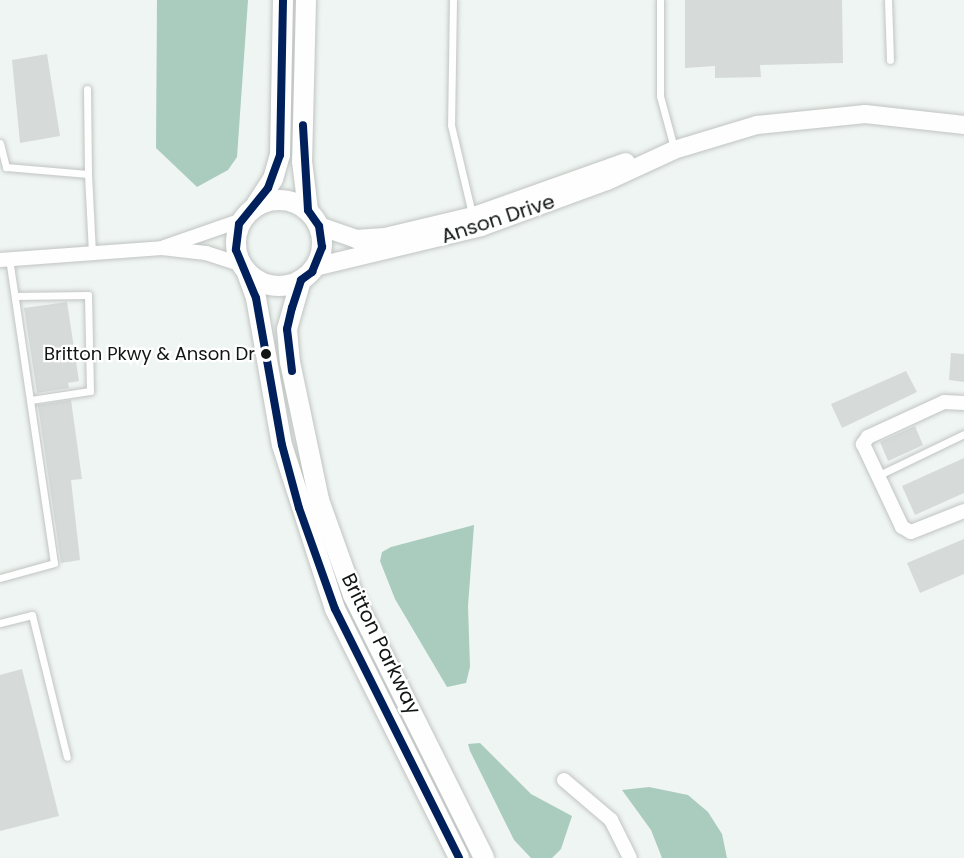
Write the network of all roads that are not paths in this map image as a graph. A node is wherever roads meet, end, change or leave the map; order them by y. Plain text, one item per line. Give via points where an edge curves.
1 (283, 0) edge
2 (306, 0) edge
3 (453, 0) edge
4 (660, 0) edge
5 (888, 0) edge
6 (890, 60) dead end
7 (87, 89) dead end
8 (964, 125) edge
9 (0, 144) edge
10 (674, 150) junction
11 (88, 174) junction
12 (256, 205) junction
13 (472, 216) junction
14 (313, 218) junction
15 (242, 220) junction
16 (162, 248) junction
17 (92, 253) junction
18 (4, 260) edge
19 (244, 269) junction
20 (308, 273) junction
21 (15, 296) junction
22 (31, 400) junction
23 (964, 404) edge
24 (964, 434) edge
25 (877, 476) junction
26 (964, 511) edge
27 (0, 578) edge
28 (0, 623) edge
29 (67, 757) dead end
30 (564, 780) dead end
31 (459, 858) edge
32 (484, 858) edge
33 (630, 858) edge

1 - 12 main road via 280,155 273,179
2 - 14 main road via 302,161
3 - 13 lane via 451,125
4 - 10 lane via 660,96
5 - 6 lane
7 - 11 lane
8 - 10 street, Anson Drive via 895,115 834,115 756,125
9 - 11 lane via 6,167
10 - 13 street, Anson Drive via 603,168
10 - 20 street, Anson Drive via 607,181 481,227
11 - 17 lane
12 - 14 main road via 283,199
12 - 15 main road
13 - 14 street, Anson Drive via 385,237 356,239
14 - 20 main road via 322,247
15 - 16 street
15 - 19 main road via 235,237
16 - 17 street
16 - 19 street via 206,253
17 - 18 street
18 - 21 lane
19 - 20 main road via 272,286
19 - 31 main road, Britton Parkway via 256,298 282,445 334,609
20 - 32 main road, Britton Parkway via 287,329 290,362 319,501 353,596
21 - 22 lane
21 - 22 lane via 88,295 90,391
22 - 27 lane via 54,563
23 - 25 street via 944,402 868,437 863,444 865,453
24 - 25 lane
25 - 26 street via 902,526 911,532
28 - 29 lane via 32,615
30 - 33 street via 611,820

